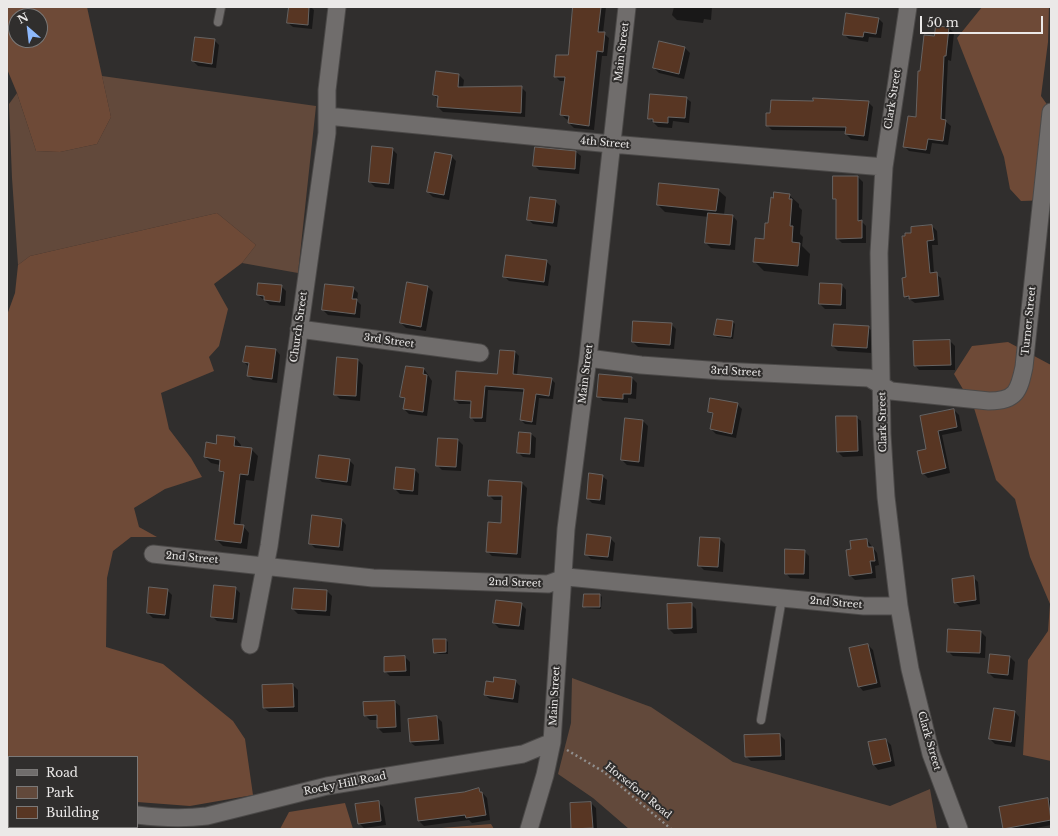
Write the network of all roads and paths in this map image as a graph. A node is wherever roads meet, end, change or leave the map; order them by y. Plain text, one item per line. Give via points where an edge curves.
1 (221, 7) edge
2 (337, 7) edge
3 (627, 7) edge
4 (908, 7) edge
5 (218, 22) dead end
6 (1051, 112) edge
7 (327, 116) junction
8 (611, 144) junction
9 (884, 167) junction
10 (1051, 202) edge
11 (1040, 217) junction
12 (299, 329) junction
13 (480, 353) dead end
14 (588, 358) junction
15 (882, 387) junction
16 (153, 554) dead end
17 (265, 565) junction
18 (562, 578) junction
19 (782, 598) junction
20 (899, 606) junction
21 (250, 645) dead end
22 (761, 720) dead end
23 (552, 742) junction
24 (138, 815) edge
25 (529, 829) edge
26 (672, 829) edge
27 (959, 829) edge

1 - 5 lane
2 - 7 street, Church Street via 327,90
3 - 8 street, Main Street
4 - 9 street, Clark Street
6 - 11 street, Turner Street
7 - 8 street, 4th Street
7 - 12 street, Church Street via 327,133
8 - 9 street, 4th Street
8 - 14 street, Main Street
9 - 15 street, Clark Street via 879,253
10 - 11 lane
11 - 15 street, Turner Street via 1024,367 1020,386 1014,395 1003,401 989,401 891,391
12 - 13 street, 3rd Street
12 - 17 street, Church Street
14 - 15 street, 3rd Street via 722,371 869,378
14 - 18 street, Main Street
15 - 20 street, Clark Street via 886,497
16 - 17 street, 2nd Street
17 - 18 street, 2nd Street via 404,580 548,584
17 - 21 street, Church Street
18 - 19 street, 2nd Street via 595,578
18 - 23 street, Main Street
19 - 20 street, 2nd Street via 864,606
19 - 22 lane
20 - 27 street, Clark Street via 910,669 931,754
23 - 24 street, Rocky Hill Road via 523,754 327,786 207,816 187,819
23 - 25 street, Main Street
23 - 26 path, Horseford Road via 604,772

